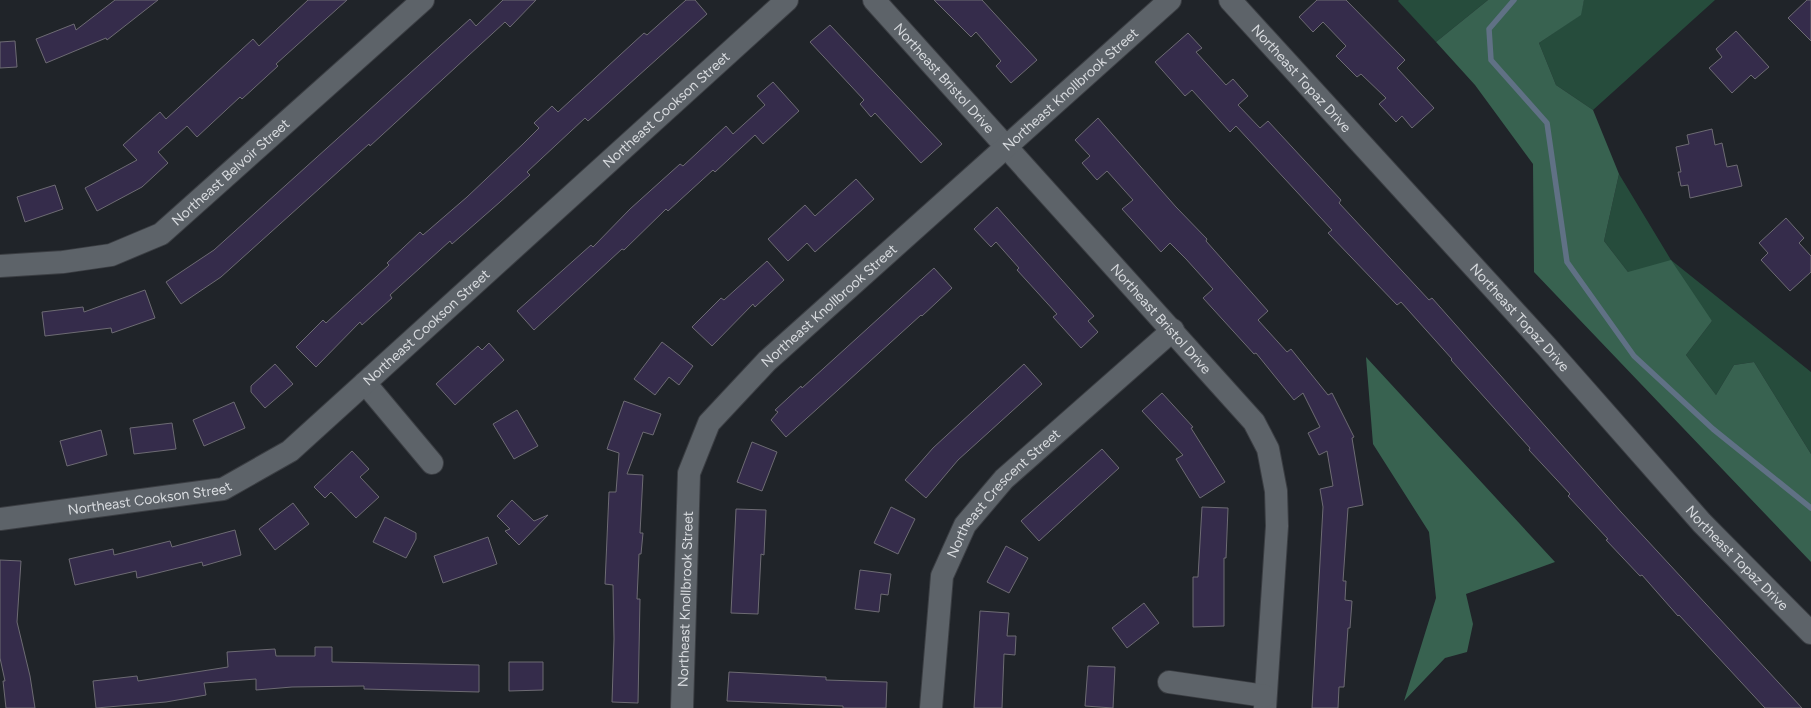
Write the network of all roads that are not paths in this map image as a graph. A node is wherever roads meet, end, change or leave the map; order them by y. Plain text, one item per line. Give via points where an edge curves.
1 (423, 0) edge
2 (787, 0) edge
3 (874, 0) edge
4 (1170, 0) edge
5 (1230, 0) edge
6 (1008, 146) junction
7 (0, 266) edge
8 (1173, 330) junction
9 (365, 383) junction
10 (432, 463) dead end
11 (0, 518) edge
12 (1811, 633) edge
13 (1169, 682) dead end
14 (1265, 702) edge
15 (682, 708) edge
16 (931, 708) edge

1 - 7 street, Northeast Belvoir Street via 161,234 111,255 63,262
2 - 9 street, Northeast Cookson Street
3 - 6 street, Northeast Bristol Drive
4 - 6 street, Northeast Knollbrook Street
5 - 12 street, Northeast Topaz Drive via 1546,347 1702,523
6 - 8 street, Northeast Bristol Drive
6 - 15 street, Northeast Knollbrook Street via 767,360 709,423 689,473
8 - 14 street, Northeast Bristol Drive via 1254,422 1268,449 1276,491 1277,526
8 - 16 street, Northeast Crescent Street via 1004,480 965,525 942,576
9 - 10 street
9 - 11 street, Northeast Cookson Street via 290,451 224,489
13 - 14 street

